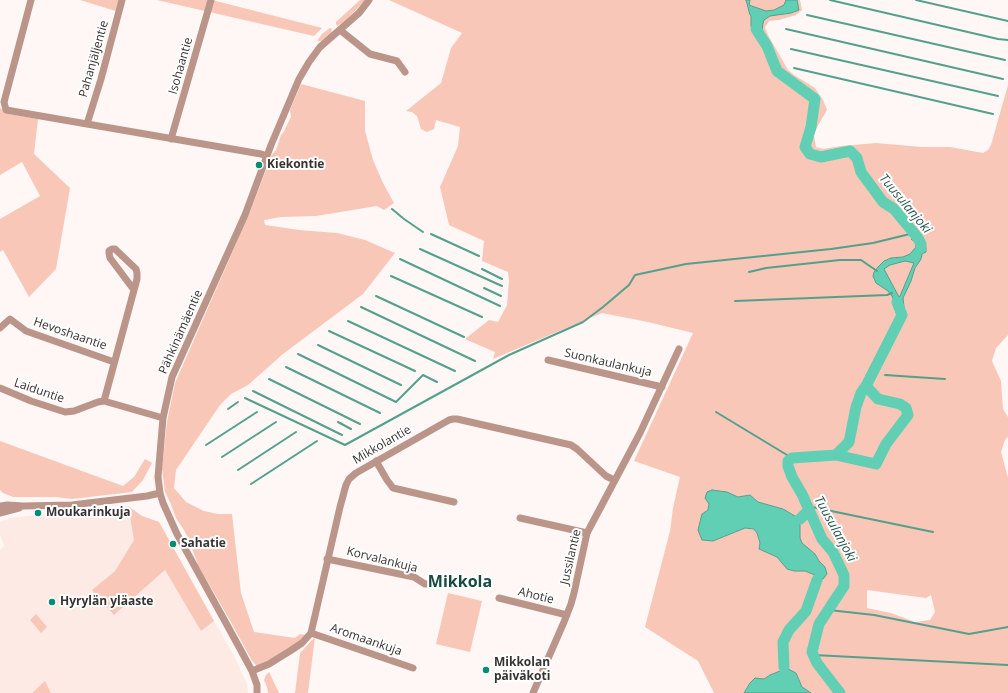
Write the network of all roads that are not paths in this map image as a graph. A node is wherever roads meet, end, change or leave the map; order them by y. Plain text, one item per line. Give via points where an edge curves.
1 (31, 0) edge
2 (122, 0) edge
3 (211, 0) edge
4 (369, 0) edge
5 (340, 30) junction
6 (405, 72) dead end
7 (87, 124) junction
8 (171, 139) junction
9 (267, 156) junction
10 (134, 290) junction
11 (0, 328) edge
12 (679, 349) dead end
13 (548, 360) dead end
14 (114, 362) junction
15 (662, 387) junction
16 (0, 388) edge
17 (104, 401) junction
18 (163, 418) junction
19 (376, 461) junction
20 (614, 480) junction
21 (160, 493) junction
22 (454, 502) dead end
23 (0, 506) edge
24 (23, 506) junction
25 (0, 513) edge
26 (520, 518) dead end
27 (587, 533) junction
28 (328, 559) junction
29 (431, 584) dead end
30 (499, 598) dead end
31 (567, 615) junction
32 (310, 633) junction
33 (414, 668) dead end
34 (252, 671) junction
35 (257, 693) edge
36 (533, 693) edge

1 - 7 street via 4,102 6,110
2 - 7 street, Pahanjäljentie
3 - 8 street, Isohaantie
4 - 5 street, Pähkinämäentie
5 - 6 street via 370,54 397,61
5 - 9 street, Pähkinämäentie via 320,47 299,79
7 - 8 street
8 - 9 street
9 - 18 street, Pähkinämäentie via 245,215 172,377
10 - 10 street via 136,269 112,249 108,253 110,258
10 - 14 street
11 - 14 street, Hevoshaantie via 10,319 26,331
12 - 15 street, Jussilantie
13 - 15 street, Suonkaulankuja
14 - 17 street
15 - 20 street, Jussilantie
16 - 17 street, Laiduntie via 64,412
17 - 18 street
18 - 21 street, Pähkinämäentie via 158,477
19 - 20 street, Mikkolantie via 453,419 571,445
19 - 22 street via 393,488
19 - 28 street, Mikkolantie via 356,473 346,485
20 - 27 street, Jussilantie
21 - 24 street via 86,504
21 - 34 street, Pähkinämäentie via 177,534
23 - 24 street
24 - 25 street
26 - 27 street
27 - 31 street, Jussilantie
28 - 29 street, Korvalankuja
28 - 32 street, Mikkolantie
30 - 31 street, Ahotie
31 - 36 street, Jussilantie
32 - 33 street, Aromaankuja
32 - 34 street via 302,643 290,651
34 - 35 street, Pähkinämäentie

